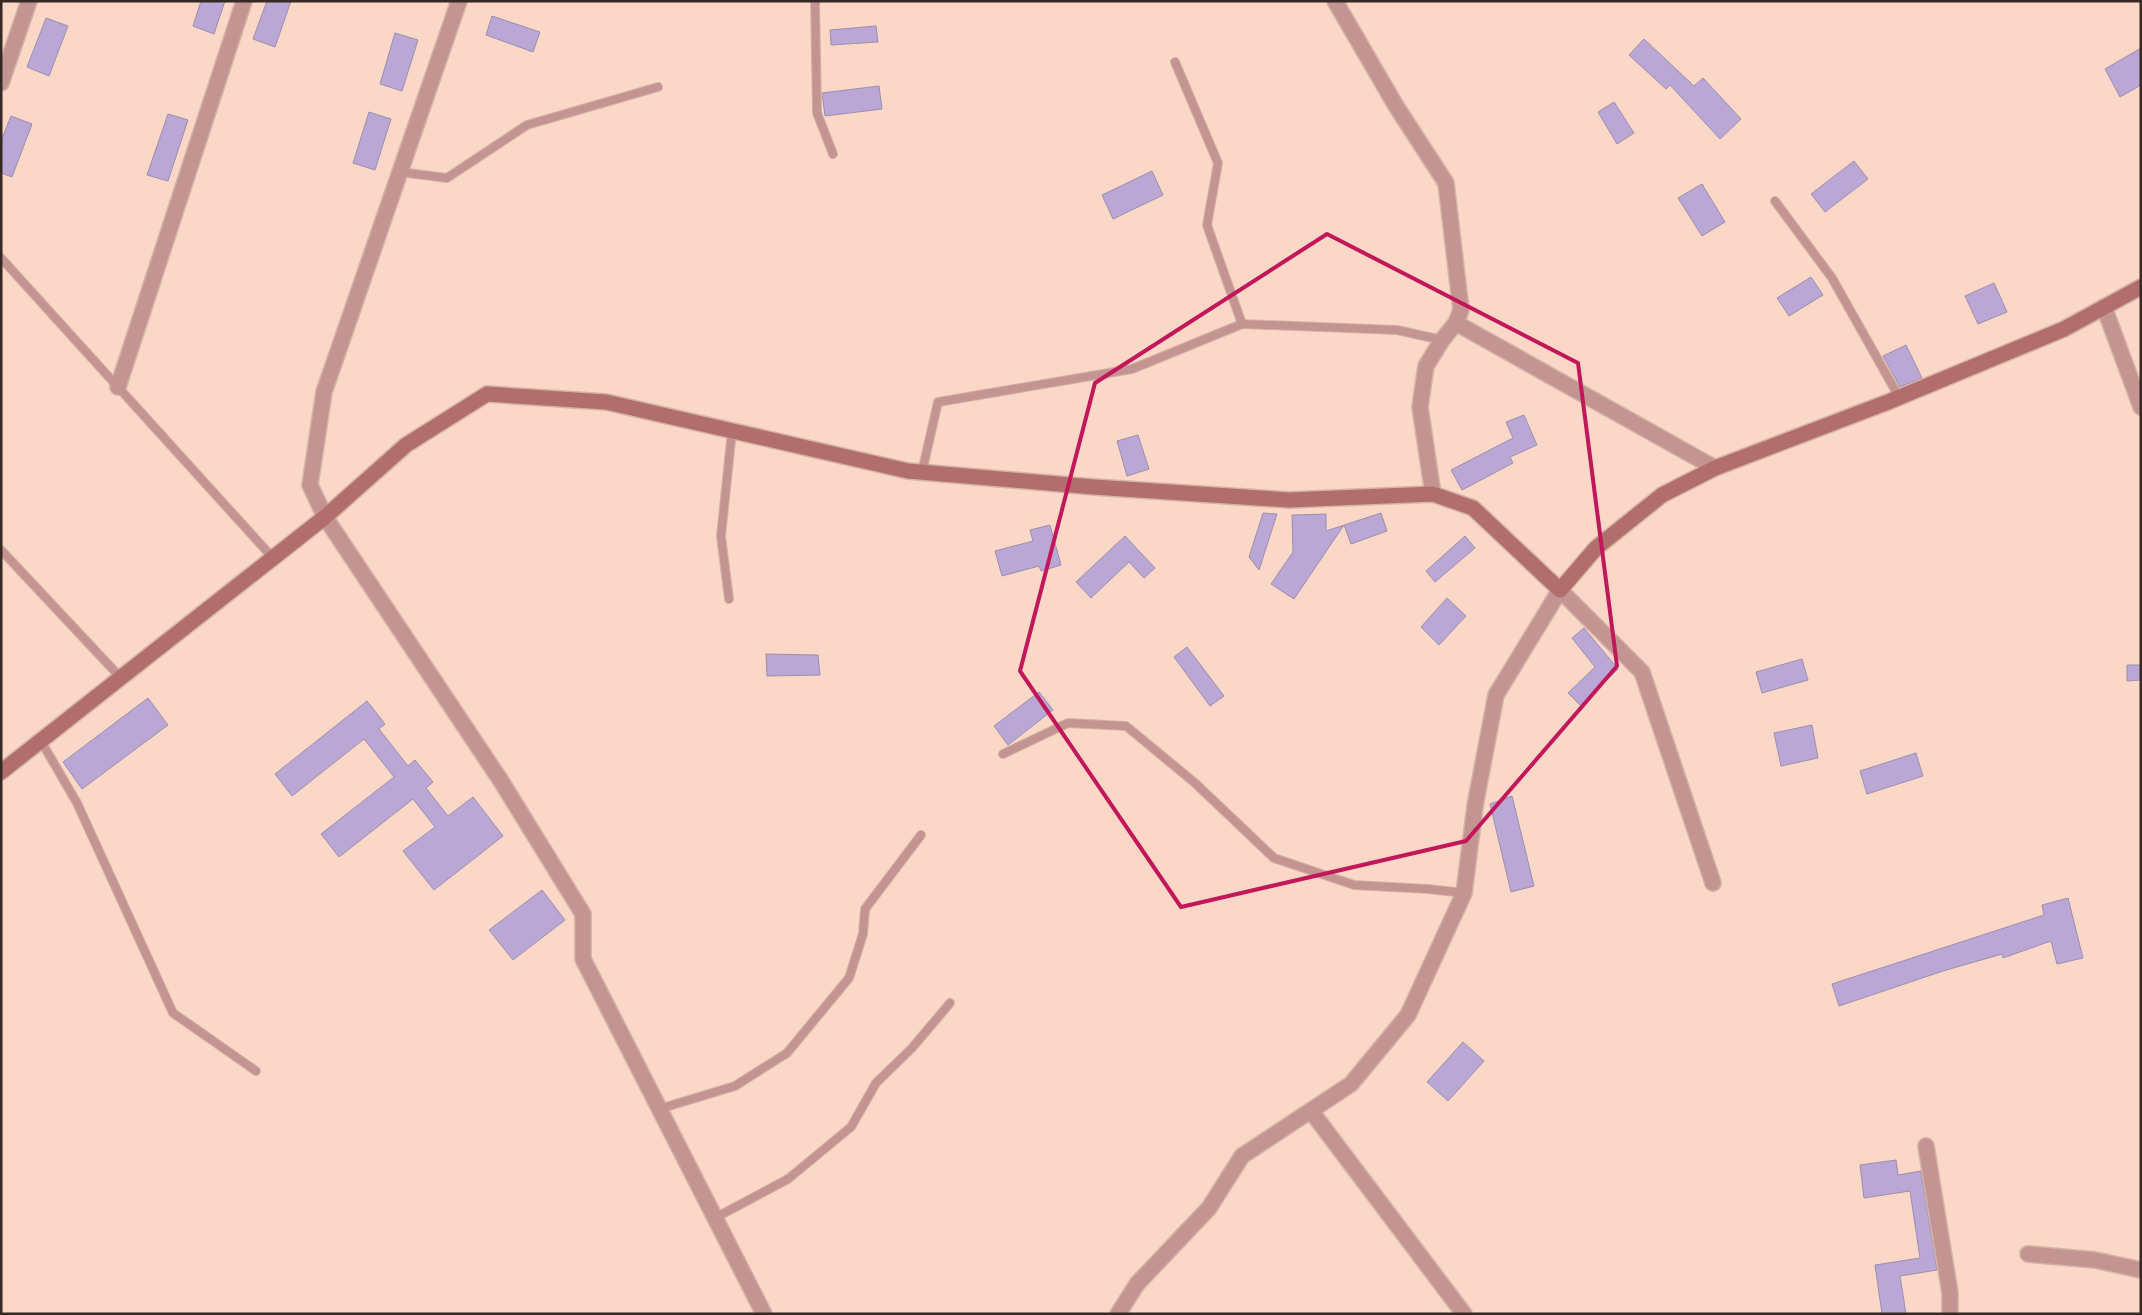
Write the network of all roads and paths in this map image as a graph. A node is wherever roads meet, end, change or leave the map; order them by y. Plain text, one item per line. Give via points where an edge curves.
1 (29, 1) edge
2 (244, 1) edge
3 (459, 1) edge
4 (815, 1) edge
5 (1335, 1) edge
6 (1174, 62) dead end
7 (1, 83) edge
8 (658, 87) dead end
9 (833, 154) dead end
10 (400, 172) junction
11 (1775, 201) dead end
12 (1, 258) edge
13 (2141, 287) edge
14 (2104, 307) junction
15 (1456, 323) junction
16 (1242, 324) junction
17 (1442, 340) junction
18 (118, 387) junction
19 (1899, 397) junction
20 (2141, 407) edge
21 (732, 431) junction
22 (1715, 468) junction
23 (922, 472) junction
24 (1433, 494) junction
25 (325, 517) junction
26 (1, 550) edge
27 (273, 558) junction
28 (1560, 590) junction
29 (729, 599) dead end
30 (121, 678) junction
31 (41, 740) junction
32 (1003, 754) dead end
33 (1, 772) edge
34 (921, 834) dead end
35 (1713, 883) dead end
36 (1464, 893) junction
37 (950, 1003) dead end
38 (256, 1070) dead end
39 (659, 1109) junction
40 (1311, 1111) junction
41 (1926, 1146) dead end
42 (715, 1218) junction
43 (2028, 1254) dead end
44 (2141, 1270) edge
45 (764, 1314) edge
46 (1118, 1314) edge
47 (1464, 1314) edge
48 (1950, 1314) edge

1 - 7 street
2 - 18 street
3 - 10 street
4 - 9 lane via 817,113
5 - 15 street via 1396,106 1446,183 1461,310
6 - 16 lane via 1218,163 1207,225
8 - 10 lane via 527,125 447,178
10 - 25 street via 324,392 310,486
11 - 19 lane via 1832,278
12 - 18 lane
13 - 14 street
14 - 19 street via 2064,329
14 - 20 street
15 - 17 street
15 - 22 street
16 - 17 lane via 1397,330
16 - 23 lane via 1132,370 938,402
17 - 24 street via 1426,366 1420,408
18 - 27 lane
19 - 22 street
21 - 23 street
21 - 25 street via 606,402 488,394 406,445
21 - 29 lane via 721,536
22 - 28 street via 1662,495 1596,548
23 - 24 street via 1289,500
24 - 28 street via 1473,508
25 - 27 street
25 - 39 street via 501,781 583,914 583,959
26 - 30 lane
27 - 30 street
28 - 35 street via 1642,672
28 - 36 street via 1496,696 1475,806
30 - 31 street
31 - 33 street
31 - 38 lane via 77,803 173,1013
32 - 36 lane via 1068,723 1126,726 1195,783 1274,858 1354,885
34 - 39 lane via 866,910 863,934 849,978 787,1054 734,1086
36 - 40 street via 1408,1015 1352,1084
37 - 42 lane via 912,1048 876,1083 851,1127 788,1179
39 - 42 street
40 - 46 street via 1242,1156 1209,1208 1137,1284
40 - 47 street
41 - 48 street via 1950,1293
42 - 45 street
43 - 44 street via 2095,1260

